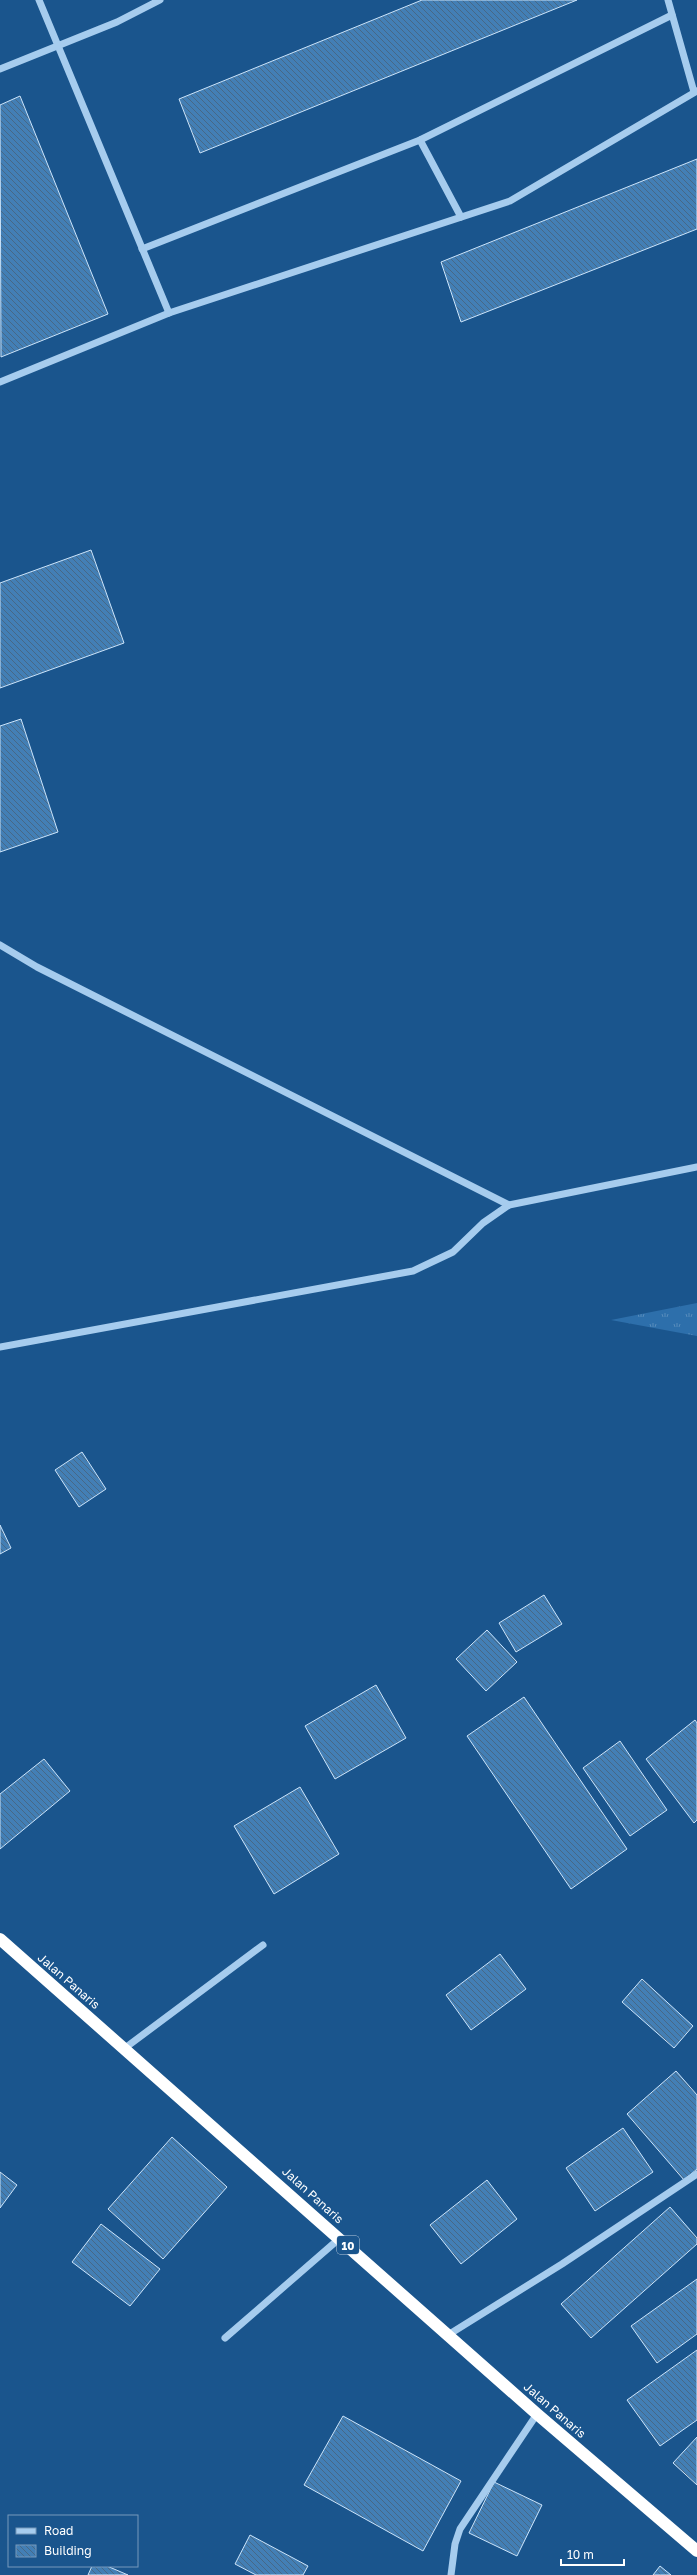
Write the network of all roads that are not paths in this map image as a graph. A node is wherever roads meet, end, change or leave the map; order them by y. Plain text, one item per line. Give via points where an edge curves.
1 (39, 0) edge
2 (160, 0) edge
3 (668, 0) edge
4 (672, 15) junction
5 (59, 47) junction
6 (0, 69) edge
7 (695, 91) edge
8 (420, 140) junction
9 (461, 217) junction
10 (142, 249) junction
11 (168, 313) junction
12 (0, 382) edge
13 (0, 945) edge
14 (697, 1167) edge
15 (509, 1205) junction
16 (0, 1347) edge
17 (0, 1939) edge
18 (263, 1945) dead end
19 (125, 2048) junction
20 (697, 2174) edge
21 (340, 2238) junction
22 (448, 2335) junction
23 (225, 2338) dead end
24 (537, 2414) junction
25 (697, 2551) edge
26 (451, 2575) edge

1 - 5 street
2 - 5 street
3 - 4 street
4 - 7 street
4 - 8 street
5 - 6 street
5 - 10 street
7 - 9 street via 510,201
8 - 9 street
8 - 10 street
9 - 11 street
10 - 11 street
11 - 12 street
13 - 15 street via 37,968
14 - 15 street
15 - 16 street via 483,1223 452,1252 413,1271
17 - 19 highway, Jalan Panaris / 10
18 - 19 street
19 - 21 highway, Jalan Panaris / 10
20 - 22 street via 562,2264
21 - 22 highway, Jalan Panaris / 10
21 - 23 street
22 - 24 highway, Jalan Panaris / 10
24 - 25 highway, Jalan Panaris / 10
24 - 26 street via 460,2529 455,2544

